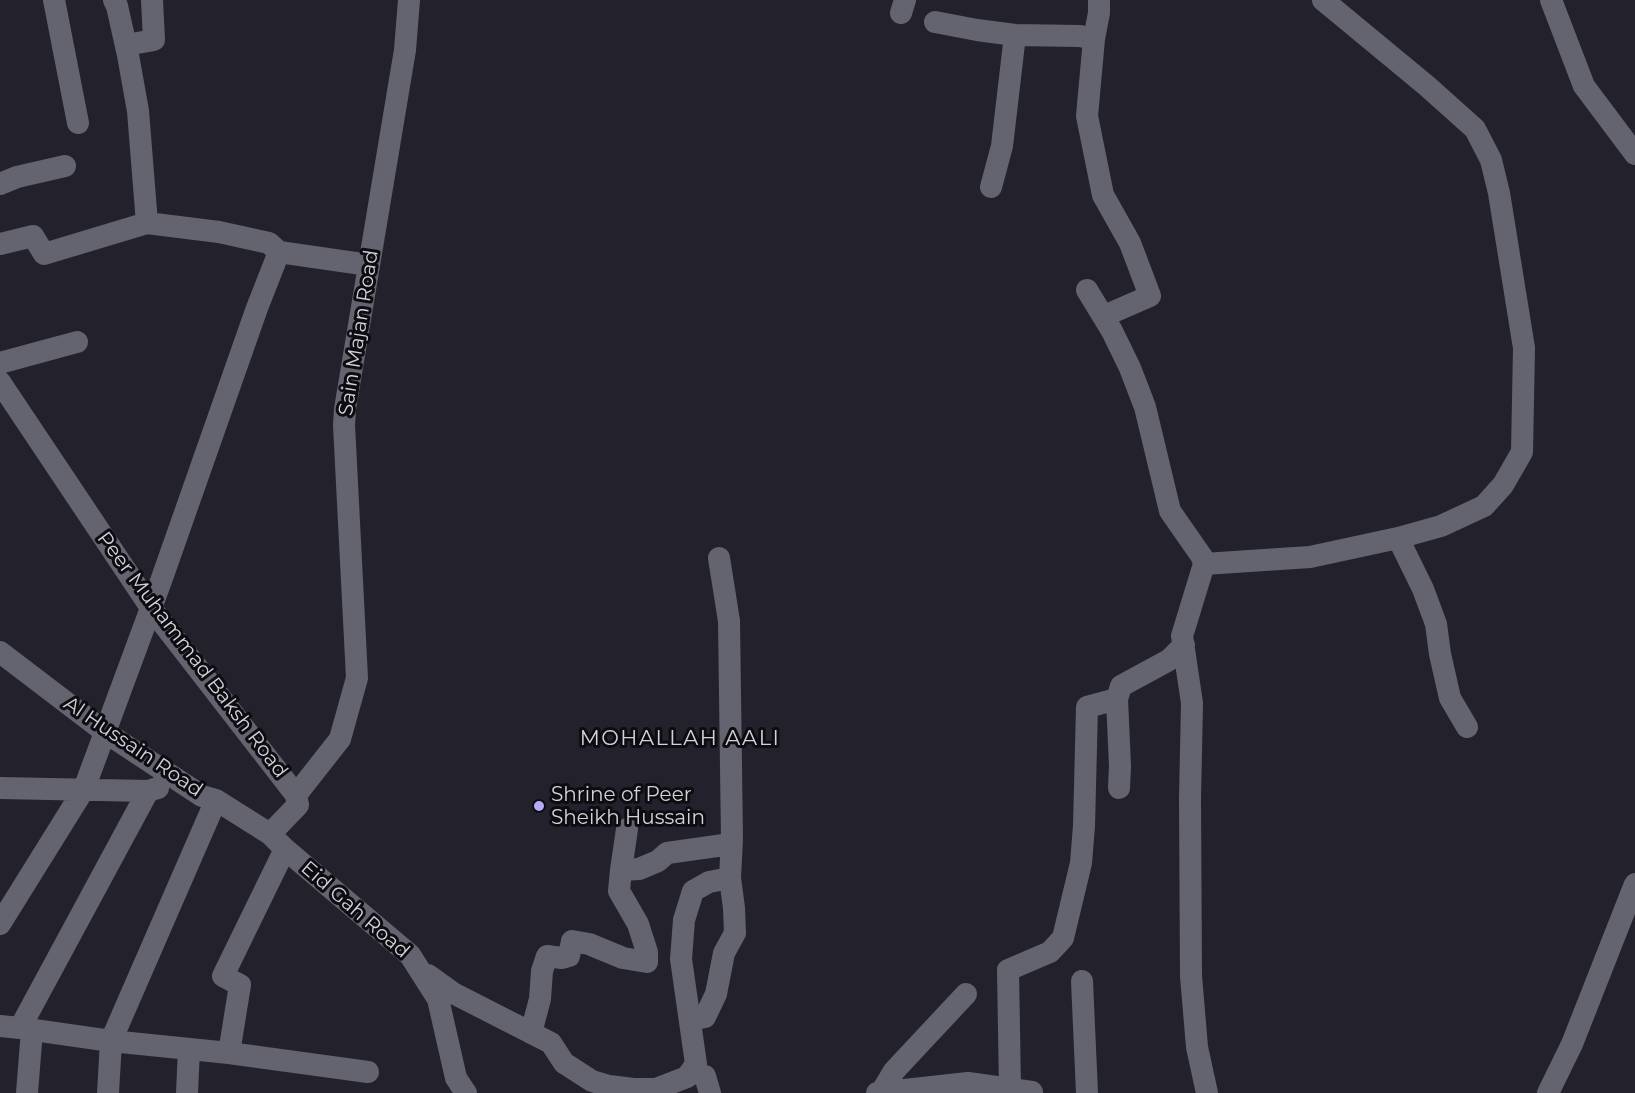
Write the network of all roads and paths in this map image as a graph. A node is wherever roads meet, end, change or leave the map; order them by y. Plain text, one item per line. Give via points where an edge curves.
1 (54, 0) edge
2 (114, 0) edge
3 (152, 0) edge
4 (409, 0) edge
5 (1099, 0) edge
6 (1323, 0) edge
7 (1551, 0) edge
8 (935, 22) dead end
9 (1015, 35) junction
10 (1094, 39) junction
11 (126, 45) junction
12 (78, 123) dead end
13 (1635, 154) edge
14 (65, 166) dead end
15 (0, 184) edge
16 (991, 187) dead end
17 (147, 223) junction
18 (1, 242) edge
19 (279, 252) junction
20 (369, 265) junction
21 (1087, 290) dead end
22 (1104, 316) junction
23 (77, 342) dead end
24 (0, 363) edge
25 (0, 382) edge
26 (1398, 538) junction
27 (719, 558) dead end
28 (1204, 564) junction
29 (151, 608) junction
30 (1184, 645) junction
31 (0, 652) edge
32 (1117, 699) junction
33 (1467, 727) dead end
34 (105, 732) junction
35 (180, 781) junction
36 (0, 788) edge
37 (84, 789) junction
38 (1119, 789) dead end
39 (147, 791) junction
40 (296, 795) junction
41 (216, 800) junction
42 (627, 829) dead end
43 (278, 842) junction
44 (731, 844) junction
45 (621, 870) junction
46 (730, 878) junction
47 (1635, 884) edge
48 (4, 912) edge
49 (420, 969) junction
50 (1082, 981) dead end
51 (966, 994) dead end
52 (690, 1020) junction
53 (17, 1028) edge
54 (531, 1033) junction
55 (111, 1041) junction
56 (189, 1049) junction
57 (229, 1053) junction
58 (691, 1071) junction
59 (368, 1072) dead end
60 (1010, 1089) junction
61 (880, 1092) edge
62 (1032, 1092) edge
63 (27, 1093) edge
64 (108, 1093) edge
65 (187, 1093) edge
66 (465, 1093) edge
67 (710, 1093) edge
68 (1087, 1093) edge
69 (1207, 1093) edge
70 (1548, 1093) edge

1 - 12 street
2 - 11 street
3 - 11 street via 154,40
4 - 20 street, Sain Majan Road via 405,50
5 - 10 street
6 - 26 street via 1475,129 1491,160 1499,193 1524,348 1522,452 1503,485 1484,506 1441,526
7 - 13 street via 1584,86
8 - 9 street
9 - 10 street
9 - 16 street via 1002,146
10 - 22 street via 1087,116 1103,195 1130,243 1149,296
11 - 17 street via 138,111
14 - 15 street
17 - 18 street via 44,254 33,236
17 - 19 street via 270,243
19 - 20 street
19 - 29 street
20 - 40 street, Sain Majan Road via 344,425 357,678 340,739
21 - 22 street
22 - 28 street via 1145,407 1170,511
23 - 24 street
25 - 29 street, Peer Muhammad Baksh Road
26 - 28 street via 1310,557
26 - 33 street via 1436,624 1450,698
27 - 44 street via 729,621
28 - 30 street via 1182,636
29 - 34 street
29 - 40 street, Peer Muhammad Baksh Road
30 - 32 street via 1169,660 1121,686
30 - 69 street via 1192,703 1191,976 1197,1047
31 - 34 street, Al Hussain Road
32 - 38 street
32 - 60 street via 1087,707 1081,863 1063,938 1050,952 1008,970
34 - 35 street, Al Hussain Road
34 - 37 street
35 - 39 street
35 - 41 street, Al Hussain Road
36 - 37 street
37 - 39 street
37 - 48 street
39 - 53 street
40 - 43 street, Peer Muhammad Baksh Road via 298,805
41 - 43 street, Al Hussain Road
41 - 55 street
42 - 45 street
43 - 49 street, Eid Gah Road via 410,955
43 - 57 street via 223,976 240,986
44 - 45 street via 667,853 639,869
44 - 46 street
45 - 54 street via 619,891 638,924 647,962 572,940 569,956 547,957
46 - 52 street via 735,933 724,953 716,994 705,1017
46 - 52 street via 709,882 693,891 684,920 681,959
47 - 70 street via 1572,1044
49 - 54 street via 453,993
49 - 66 street, Eid Gah Road via 438,999 456,1078
50 - 68 street
51 - 61 street via 894,1071
52 - 58 street via 696,1064
53 - 55 street
53 - 63 street
54 - 58 street via 551,1043 564,1063 592,1081 609,1086 657,1089 687,1077
55 - 56 street
55 - 64 street
56 - 57 street
56 - 65 street
57 - 59 street
58 - 67 street via 705,1076
60 - 61 street via 968,1083
60 - 62 street

